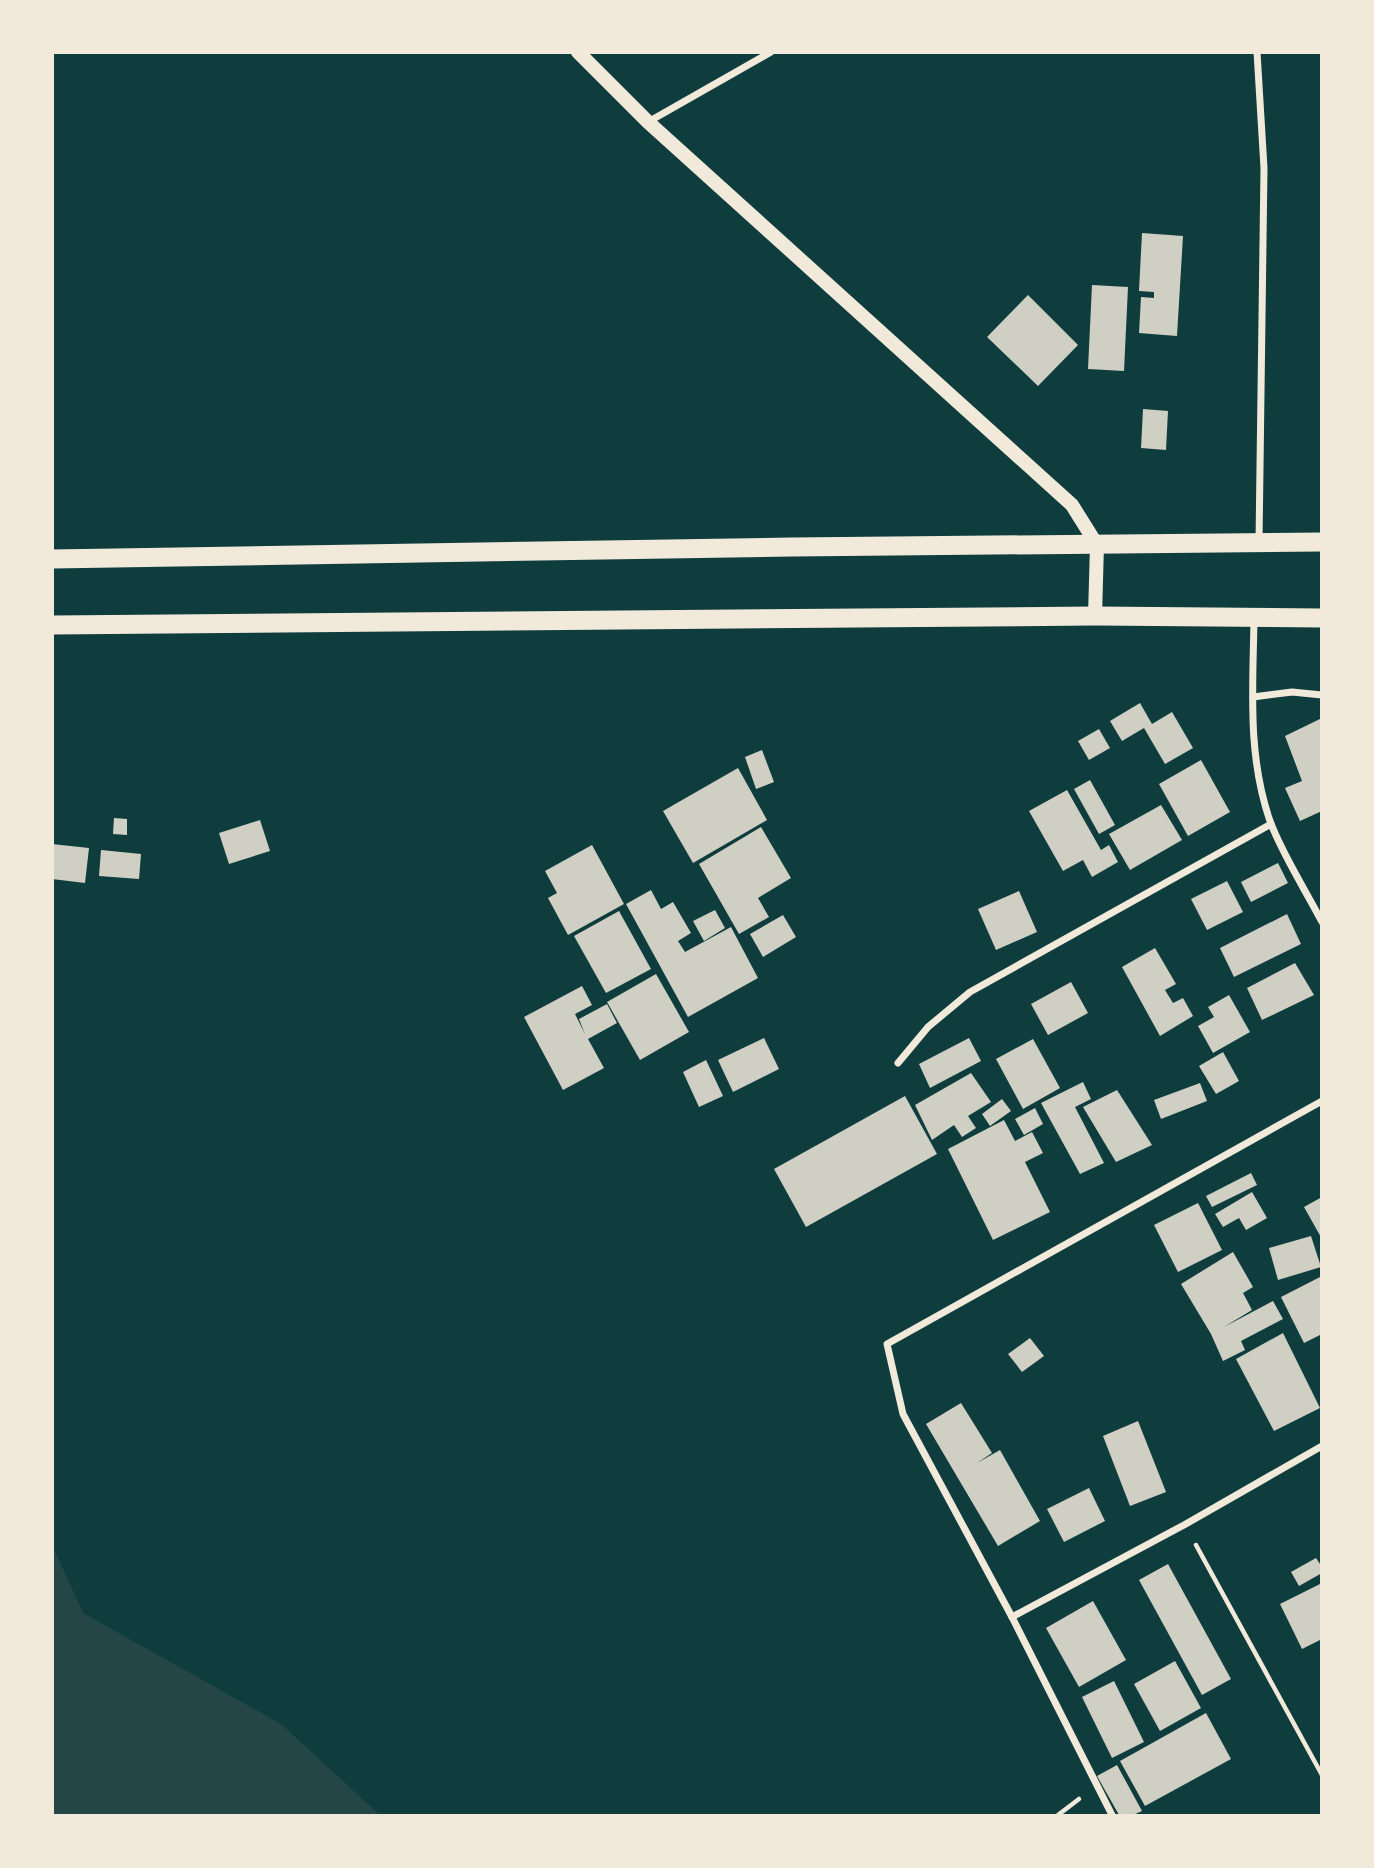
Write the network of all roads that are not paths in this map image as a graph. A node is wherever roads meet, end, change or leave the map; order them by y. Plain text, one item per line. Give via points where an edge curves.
1 (578, 52) edge
2 (771, 52) edge
3 (1257, 52) edge
4 (648, 122) junction
5 (1321, 542) edge
6 (1259, 543) junction
7 (1097, 545) junction
8 (52, 558) edge
9 (1095, 616) junction
10 (1321, 618) edge
11 (1254, 619) junction
12 (52, 625) edge
13 (1321, 695) edge
14 (1253, 697) junction
15 (1271, 824) junction
16 (1321, 922) edge
17 (898, 1063) dead end
18 (1321, 1101) edge
19 (1321, 1446) edge
20 (1012, 1617) junction
21 (1112, 1815) edge

1 - 4 main road
2 - 4 street
3 - 6 street via 1264,169
4 - 7 main road via 1072,505
5 - 6 highway
6 - 7 highway
7 - 8 highway
7 - 9 main road
9 - 11 highway
9 - 12 highway
10 - 11 highway
11 - 14 street
13 - 14 street via 1292,692
14 - 15 street via 1258,777
15 - 16 street
15 - 17 street via 970,992 928,1027
18 - 20 street via 887,1343 904,1413
19 - 20 street
20 - 21 street

